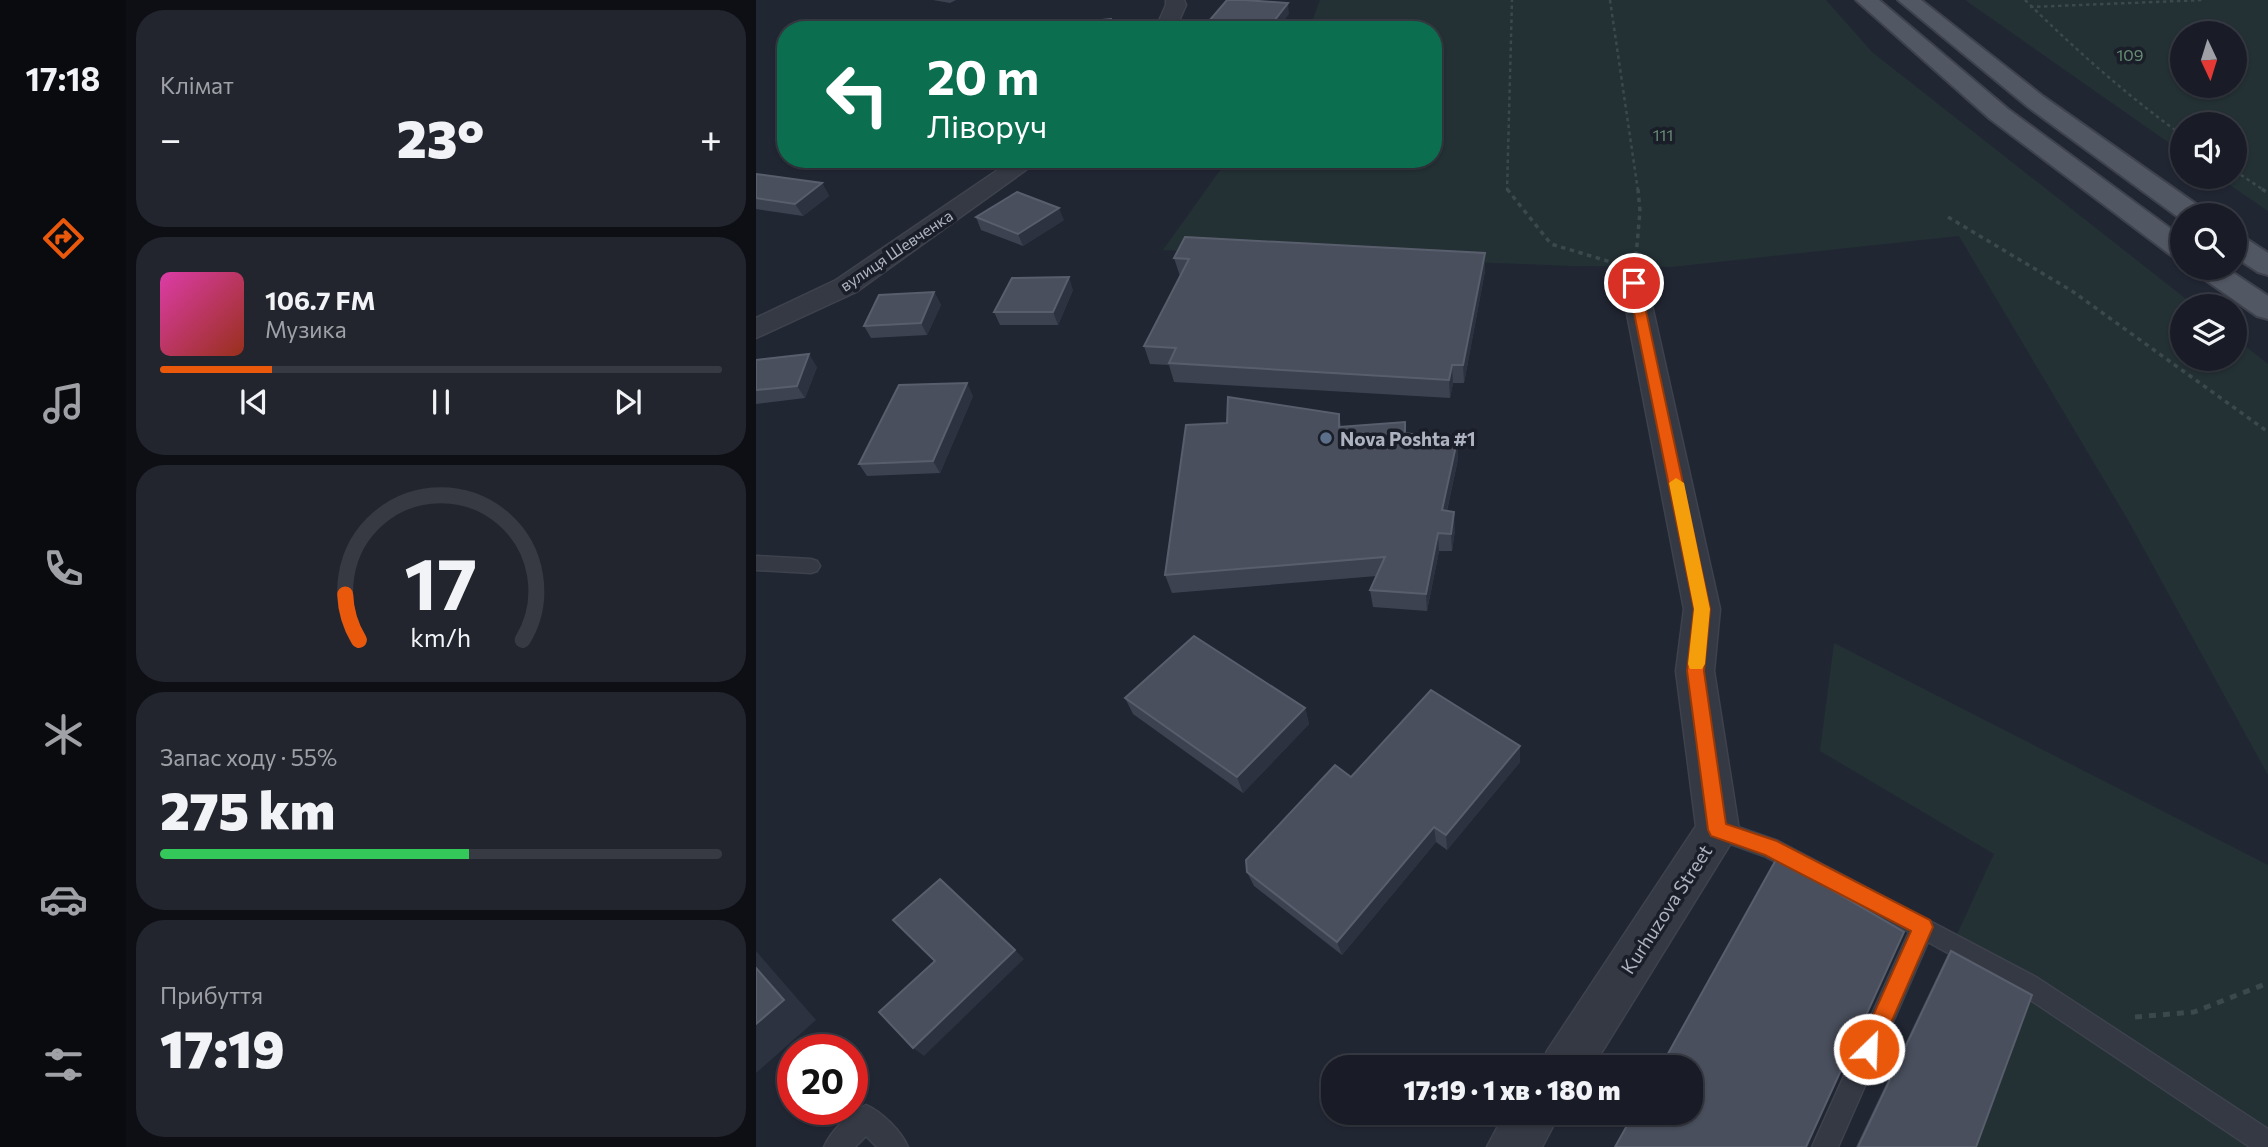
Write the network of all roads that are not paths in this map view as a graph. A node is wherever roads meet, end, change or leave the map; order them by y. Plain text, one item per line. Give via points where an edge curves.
1 (1175, 0) edge
2 (1866, 0) edge
3 (1908, 0) edge
4 (1169, 21) edge
5 (1017, 168) edge
6 (2176, 203) edge
7 (2170, 241) edge
8 (2247, 252) edge
9 (2268, 266) edge
10 (1634, 276) road end
11 (2224, 280) edge
12 (2268, 310) edge
13 (756, 329) edge
14 (756, 563) edge
15 (811, 566) dead end
16 (1718, 830) junction
17 (1923, 927) junction
18 (1572, 1055) edge
19 (1527, 1125) edge
20 (2268, 1144) edge
21 (837, 1147) edge
22 (895, 1147) edge
23 (1513, 1147) edge
24 (1825, 1147) edge

1 - 4 street
2 - 7 main road via 1999,114
3 - 6 main road via 2036,102
5 - 13 street, вулиця Шевченка via 846,286
8 - 9 main road
10 - 16 street, Kurhuzova Street via 1702,609 1695,671
11 - 12 main road
14 - 15 lane
16 - 17 lane via 1770,848
16 - 18 street, Kurhuzova Street
17 - 20 lane via 2028,985
17 - 24 lane
19 - 23 street
21 - 22 lane via 866,1118

